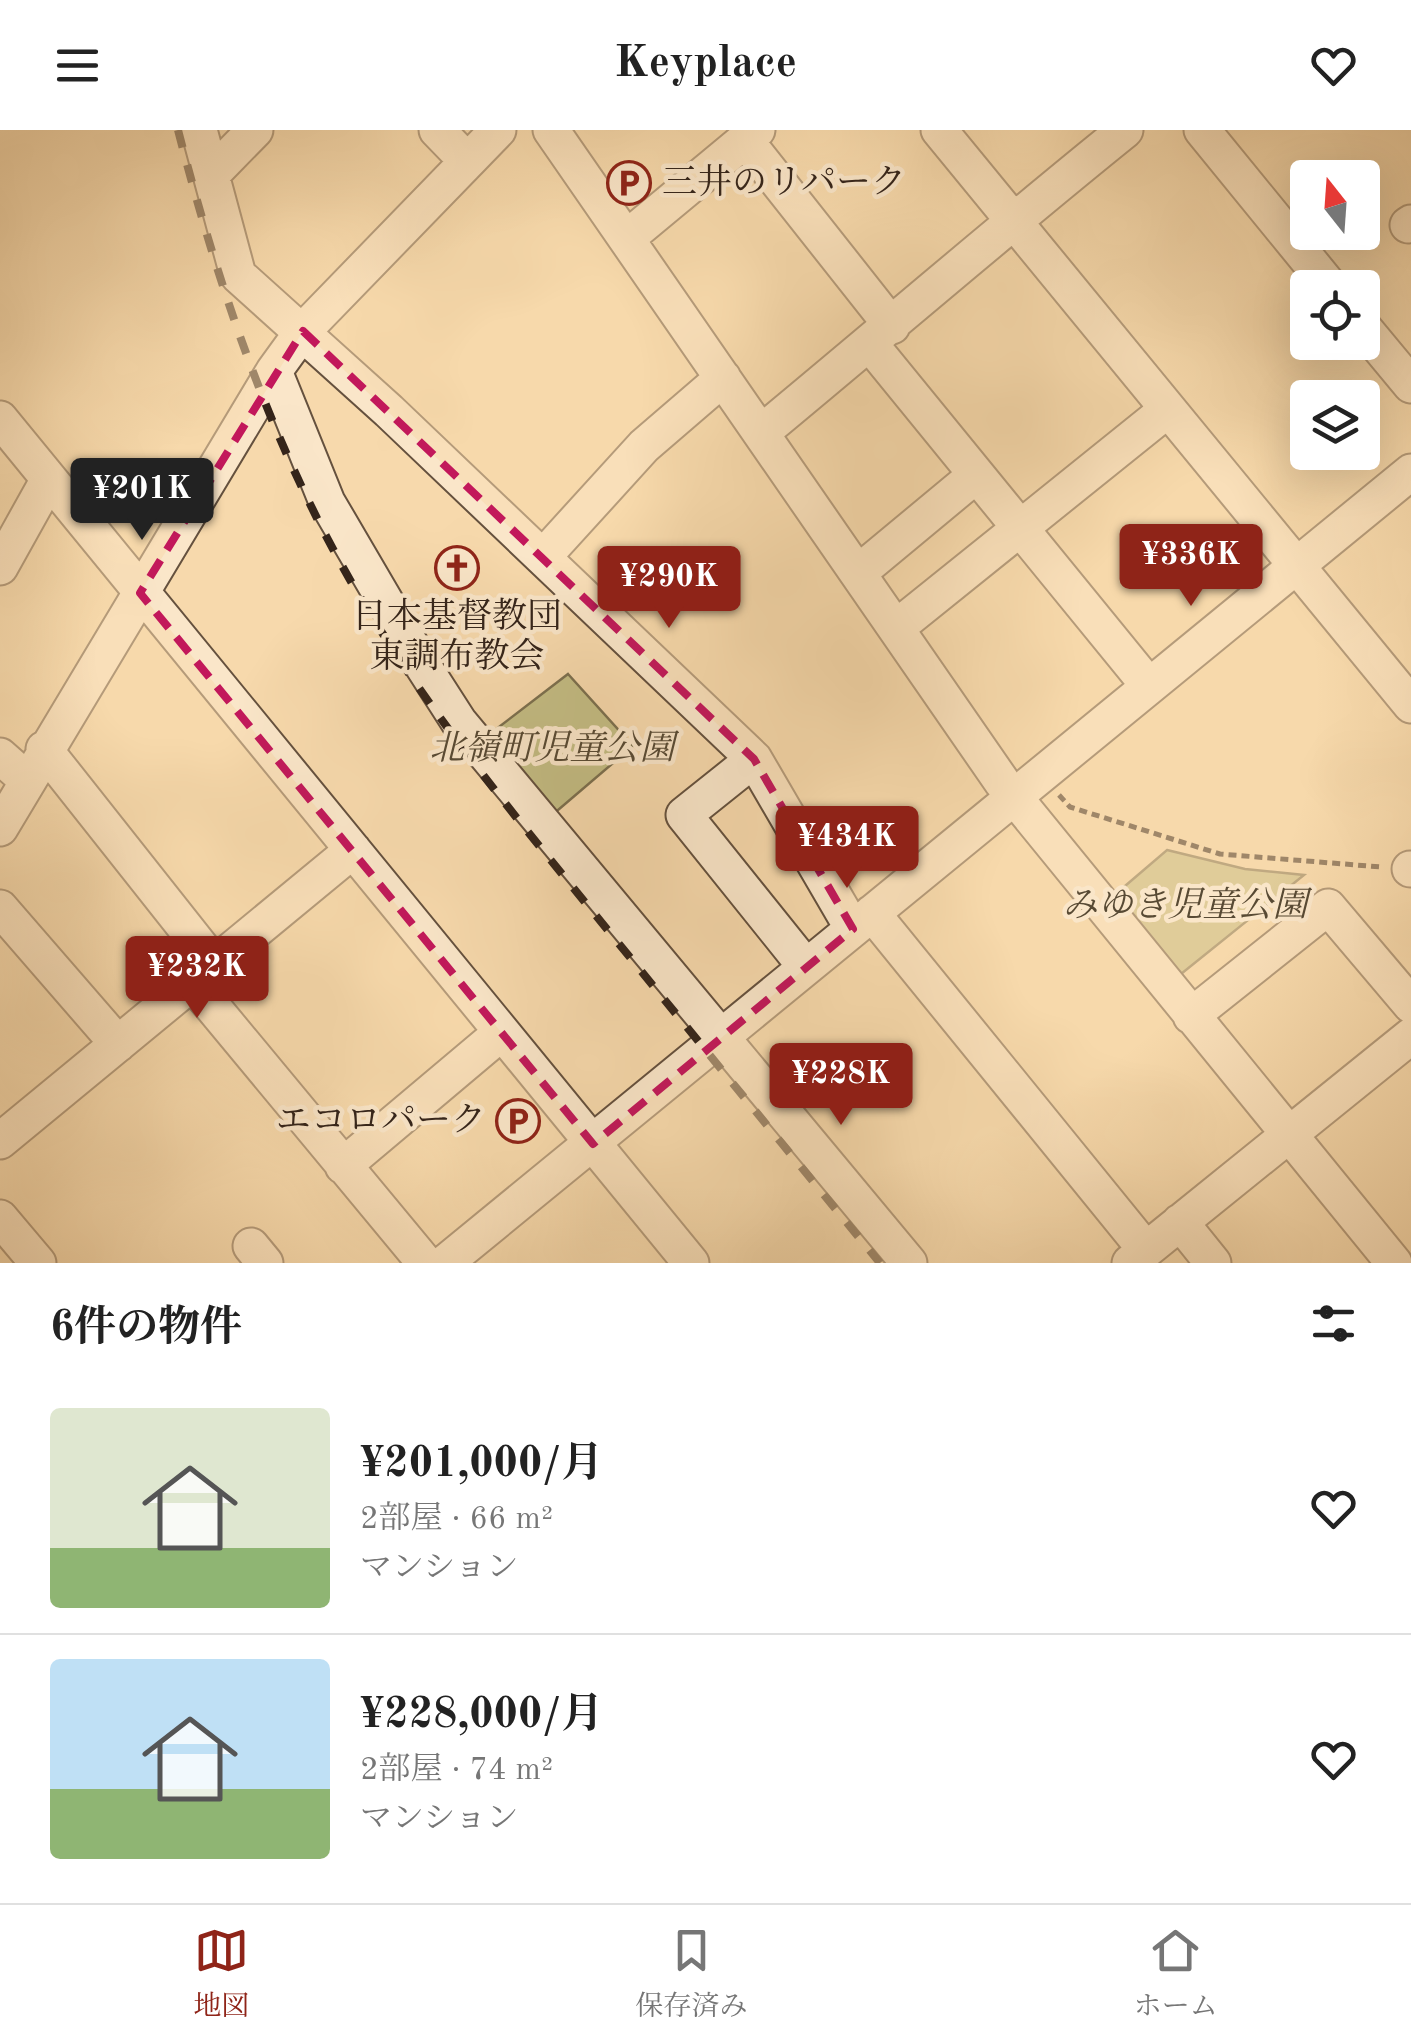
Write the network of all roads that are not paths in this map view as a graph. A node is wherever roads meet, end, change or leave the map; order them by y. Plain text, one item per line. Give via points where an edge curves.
1 (199, 130) edge
2 (255, 130) edge
3 (437, 130) edge
4 (498, 130) edge
5 (551, 130) edge
6 (939, 130) edge
7 (1125, 130) edge
8 (1202, 130) edge
9 (751, 135) edge
10 (467, 161) junction
11 (211, 175) junction
12 (1014, 220) junction
13 (627, 238) junction
14 (1316, 270) edge
15 (303, 331) junction
16 (881, 335) junction
17 (1380, 348) edge
18 (274, 370) junction
19 (724, 378) junction
20 (1411, 385) edge
21 (1168, 410) junction
22 (0, 419) edge
23 (761, 433) junction
24 (1411, 472) edge
25 (976, 475) junction
26 (49, 479) junction
27 (1019, 528) junction
28 (544, 557) junction
29 (1295, 566) junction
30 (0, 567) edge
31 (858, 573) junction
32 (140, 593) junction
33 (896, 628) junction
34 (1149, 686) junction
35 (1411, 706) edge
36 (44, 749) junction
37 (0, 756) edge
38 (754, 759) junction
39 (27, 780) junction
40 (1026, 786) junction
41 (0, 828) edge
42 (354, 850) junction
43 (0, 908) edge
44 (862, 921) junction
45 (806, 966) junction
46 (204, 974) junction
47 (1411, 1004) edge
48 (1191, 1016) junction
49 (501, 1032) junction
50 (722, 1035) junction
51 (1411, 1036) edge
52 (118, 1044) junction
53 (1288, 1133) junction
54 (0, 1141) edge
55 (594, 1144) junction
56 (344, 1166) junction
57 (0, 1218) edge
58 (1180, 1222) junction
59 (1138, 1256) edge
60 (1393, 1260) edge
61 (38, 1263) edge
62 (425, 1263) edge
63 (446, 1263) edge
64 (692, 1263) edge
65 (909, 1263) edge
66 (1213, 1263) edge

1 - 11 street
2 - 11 street
3 - 10 street
4 - 10 street
5 - 13 street
6 - 12 street
7 - 12 street
8 - 14 street
9 - 13 street
9 - 16 street
10 - 15 street
11 - 15 street via 238,275
12 - 16 street
12 - 21 street
13 - 19 street
15 - 18 street
15 - 28 street
16 - 23 street
16 - 25 street
17 - 20 street
18 - 32 street
18 - 50 street via 327,502 422,666 460,722
19 - 23 street
19 - 28 street via 644,446
21 - 27 street
21 - 29 street
22 - 26 street
23 - 31 street
24 - 29 street
25 - 27 street
25 - 31 street
26 - 30 street
26 - 32 street
27 - 33 street
27 - 34 street
28 - 38 street
29 - 34 street
29 - 35 street
31 - 33 street
32 - 36 street
32 - 42 street
33 - 40 street
34 - 40 street
36 - 39 street
36 - 46 street
37 - 39 street
38 - 44 street
38 - 45 street via 684,815
39 - 41 street
40 - 44 street
40 - 48 street
42 - 46 street
42 - 49 street
43 - 52 street
44 - 45 street
44 - 59 street
45 - 50 street
46 - 52 street
46 - 56 street
47 - 48 street via 1328,907
48 - 53 street
49 - 55 street
49 - 56 street
50 - 55 street
50 - 65 street
51 - 53 street
52 - 54 street
53 - 58 street
53 - 60 street
55 - 63 street
55 - 64 street
56 - 62 street
57 - 61 street
58 - 59 street
58 - 66 street

